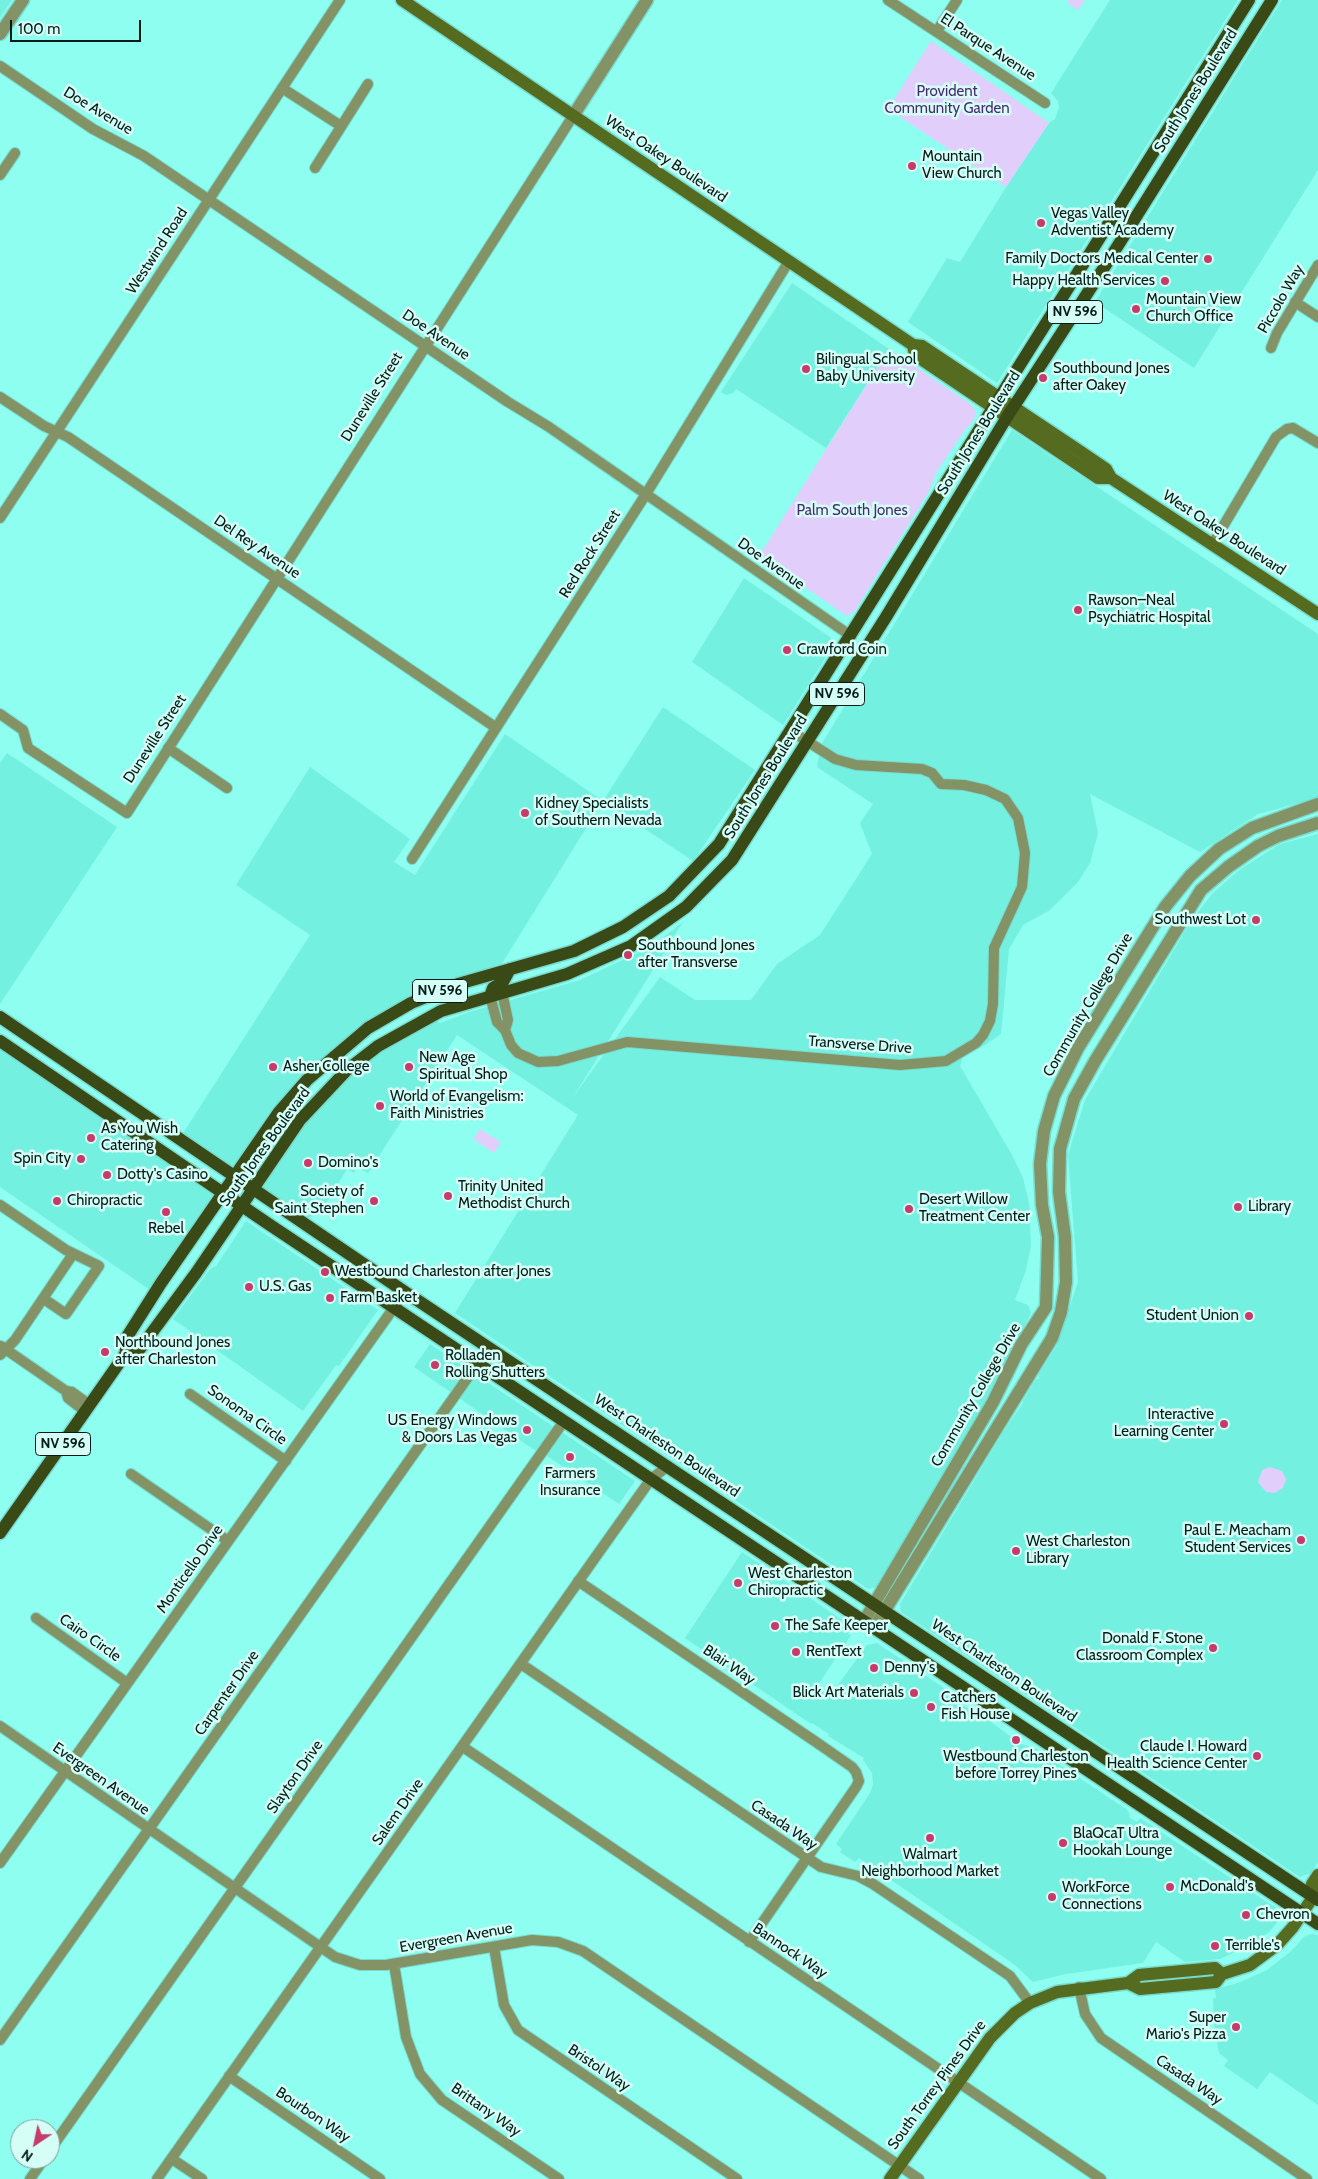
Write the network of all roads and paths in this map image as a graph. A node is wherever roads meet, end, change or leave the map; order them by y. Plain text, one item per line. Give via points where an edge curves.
1 (22, 0) edge
2 (340, 0) edge
3 (402, 0) edge
4 (647, 0) edge
5 (888, 0) edge
6 (957, 0) edge
7 (1249, 0) edge
8 (1272, 0) edge
9 (938, 31) junction
10 (1, 32) edge
11 (0, 66) edge
12 (368, 84) dead end
13 (282, 88) junction
14 (1045, 102) dead end
15 (573, 116) junction
16 (341, 126) junction
17 (15, 153) dead end
18 (315, 168) dead end
19 (1144, 169) junction
20 (0, 175) edge
21 (1159, 181) junction
22 (209, 200) junction
23 (789, 261) junction
24 (1318, 265) edge
25 (1295, 302) junction
26 (1318, 317) edge
27 (424, 345) junction
28 (1271, 348) dead end
29 (0, 397) edge
30 (996, 403) junction
31 (1010, 412) junction
32 (56, 432) junction
33 (1318, 442) edge
34 (646, 494) junction
35 (0, 518) edge
36 (1212, 545) junction
37 (277, 579) junction
38 (1318, 614) edge
39 (851, 636) junction
40 (0, 714) edge
41 (495, 727) junction
42 (791, 731) junction
43 (807, 742) junction
44 (168, 748) junction
45 (228, 788) dead end
46 (1318, 804) edge
47 (1318, 823) edge
48 (1232, 840) junction
49 (1241, 857) junction
50 (412, 859) dead end
51 (695, 870) junction
52 (709, 885) junction
53 (1150, 932) junction
54 (1165, 944) junction
55 (510, 969) junction
56 (490, 975) junction
57 (502, 992) junction
58 (490, 996) junction
59 (474, 1000) junction
60 (0, 1017) edge
61 (505, 1030) junction
62 (0, 1041) edge
63 (1044, 1131) junction
64 (1062, 1136) junction
65 (236, 1175) junction
66 (254, 1188) junction
67 (222, 1193) junction
68 (0, 1205) edge
69 (242, 1206) junction
70 (73, 1254) junction
71 (405, 1292) junction
72 (44, 1299) junction
73 (393, 1307) junction
74 (452, 1347) junction
75 (2, 1350) edge
76 (126, 1353) junction
77 (505, 1357) junction
78 (478, 1363) junction
79 (1007, 1375) junction
80 (1023, 1385) junction
81 (190, 1394) dead end
82 (88, 1408) junction
83 (564, 1421) junction
84 (286, 1461) junction
85 (668, 1466) junction
86 (131, 1474) dead end
87 (651, 1480) junction
88 (0, 1534) edge
89 (228, 1541) junction
90 (578, 1581) junction
91 (880, 1608) junction
92 (36, 1618) dead end
93 (869, 1625) junction
94 (521, 1664) junction
95 (127, 1683) junction
96 (0, 1726) edge
97 (463, 1747) junction
98 (65, 1772) junction
99 (148, 1830) junction
100 (2, 1856) edge
101 (808, 1859) junction
102 (1318, 1875) edge
103 (235, 1888) junction
104 (1316, 1897) edge
105 (1302, 1913) junction
106 (1318, 1924) edge
107 (749, 1942) junction
108 (321, 1947) junction
109 (494, 1947) junction
110 (394, 1964) junction
111 (1196, 1970) junction
112 (1222, 1974) junction
113 (1128, 1983) junction
114 (1079, 1987) junction
115 (1151, 1988) junction
116 (1030, 2003) junction
117 (0, 2040) edge
118 (229, 2076) junction
119 (959, 2082) junction
120 (60, 2136) edge
121 (172, 2159) junction
122 (899, 2166) junction
123 (158, 2179) edge
124 (202, 2179) edge
125 (380, 2179) edge
126 (559, 2179) edge
127 (737, 2179) edge
128 (890, 2179) edge
129 (919, 2179) edge
130 (1101, 2179) edge
131 (1307, 2179) edge

1 - 10 street
2 - 13 street, Westwind Road
3 - 15 main road, West Oakey Boulevard
4 - 15 street, Duneville Street
5 - 9 street, El Parque Avenue
6 - 9 street
7 - 19 main road, South Jones Boulevard / NV 596
8 - 21 main road, South Jones Boulevard / NV 596
9 - 14 street, El Parque Avenue
11 - 22 street, Doe Avenue
12 - 16 street
13 - 16 street
13 - 22 street, Westwind Road
15 - 23 main road, West Oakey Boulevard
15 - 27 street, Duneville Street
16 - 18 street
17 - 20 street
19 - 21 main road
19 - 30 main road, South Jones Boulevard / NV 596
21 - 31 main road, South Jones Boulevard / NV 596
22 - 27 street, Doe Avenue
22 - 32 street, Westwind Road
23 - 30 main road, West Oakey Boulevard via 912,345 922,346
23 - 34 street, Red Rock Street
24 - 25 street, Piccolo Way
25 - 26 street
25 - 28 street, Piccolo Way
27 - 34 street, Doe Avenue
27 - 37 street, Duneville Street
29 - 32 street, Del Rey Avenue
30 - 31 main road, West Oakey Boulevard
30 - 39 main road, South Jones Boulevard / NV 596
31 - 36 main road, West Oakey Boulevard via 1098,478 1111,478
31 - 43 main road, South Jones Boulevard / NV 596
32 - 35 street, Westwind Road
32 - 37 street, Del Rey Avenue
33 - 36 street via 1301,431 1287,429 1276,437
34 - 39 street, Doe Avenue
34 - 41 street, Red Rock Street via 537,667
36 - 38 main road, West Oakey Boulevard
37 - 41 street, Del Rey Avenue
37 - 44 street, Duneville Street
39 - 42 main road, South Jones Boulevard / NV 596
40 - 44 street, Duneville Street via 23,730 28,748 127,813
41 - 50 street, Red Rock Street
42 - 43 street, Transverse Drive
42 - 51 main road, South Jones Boulevard / NV 596 via 725,835
43 - 52 main road, South Jones Boulevard / NV 596 via 742,845
43 - 61 street, Transverse Drive via 835,760 856,765 922,769 932,773 940,784 986,790 1006,799 1018,818 1025,854 1022,886 994,948 990,1021 976,1043 946,1060 900,1065 627,1042 548,1063 518,1053
44 - 45 street
46 - 48 street, Community College Drive via 1252,828
47 - 49 street, Community College Drive via 1278,836
48 - 49 street
48 - 53 street, Community College Drive via 1190,876
49 - 54 street, Community College Drive via 1201,890
51 - 52 main road
51 - 55 main road, South Jones Boulevard / NV 596 via 654,906 606,936 574,950
52 - 57 main road, South Jones Boulevard / NV 596 via 672,918 622,950 567,974
53 - 54 street
53 - 63 street, Community College Drive via 1078,1048 1054,1096
54 - 64 street, Community College Drive via 1074,1099
55 - 56 main road, South Jones Boulevard / NV 596
55 - 58 main road
56 - 59 main road
56 - 65 main road, South Jones Boulevard / NV 596 via 411,1003 347,1044 295,1091
57 - 58 main road, South Jones Boulevard / NV 596
57 - 61 street, Transverse Drive via 508,1020
58 - 59 main road, South Jones Boulevard / NV 596
58 - 61 street, Transverse Drive via 498,1022
59 - 66 main road, South Jones Boulevard / NV 596 via 441,1011 400,1032 347,1070 300,1120
60 - 65 main road, West Charleston Boulevard
62 - 67 main road
63 - 64 street
63 - 79 street, Community College Drive via 1040,1164 1042,1206 1048,1237 1046,1307 1021,1345
64 - 80 street, Community College Drive via 1059,1192 1066,1282 1052,1338
65 - 66 main road, West Charleston Boulevard
65 - 67 main road, South Jones Boulevard / NV 596
66 - 69 main road, South Jones Boulevard / NV 596
66 - 71 main road, West Charleston Boulevard
67 - 69 main road
67 - 76 main road, South Jones Boulevard / NV 596 via 125,1340
68 - 70 street
69 - 73 main road
69 - 76 main road, South Jones Boulevard / NV 596 via 139,1350
70 - 72 street
70 - 72 street via 99,1266 66,1314
71 - 73 street, Monticello Drive
71 - 77 main road, West Charleston Boulevard
72 - 75 street via 15,1340
73 - 74 main road
73 - 84 street, Monticello Drive
74 - 77 main road via 490,1359
74 - 78 main road
75 - 82 street via 66,1391 68,1398
76 - 82 main road, South Jones Boulevard / NV 596
77 - 85 main road, West Charleston Boulevard
78 - 83 main road
78 - 99 street, Carpenter Drive
79 - 80 street
79 - 91 street, Community College Drive
80 - 91 street, Community College Drive
81 - 84 street, Sonoma Circle
82 - 88 main road, South Jones Boulevard / NV 596
83 - 87 main road
83 - 103 street, Slayton Drive
84 - 89 street, Monticello Drive
85 - 87 street, Salem Drive
85 - 91 main road, West Charleston Boulevard
86 - 89 street
87 - 90 street, Salem Drive
87 - 93 main road
89 - 95 street, Monticello Drive
90 - 94 street, Salem Drive
90 - 101 street, Blair Way via 852,1767 858,1777 856,1788
91 - 93 street, Community College Drive
91 - 104 main road, West Charleston Boulevard
92 - 95 street, Cairo Circle
93 - 105 main road
94 - 97 street, Salem Drive
94 - 101 street, Casada Way
95 - 98 street, Monticello Drive
96 - 98 street, Evergreen Avenue
97 - 107 street, Bannock Way
97 - 108 street, Salem Drive
98 - 99 street, Evergreen Avenue
98 - 100 street, Monticello Drive
99 - 103 street, Evergreen Avenue
99 - 117 street, Carpenter Drive
101 - 107 street
101 - 116 street, Casada Way via 828,1870 858,1876 873,1884 1010,1976
102 - 104 main road, South Torrey Pines Drive via 1312,1884
103 - 108 street, Evergreen Avenue
103 - 120 street, Slayton Drive
104 - 105 main road, South Torrey Pines Drive
105 - 106 main road
105 - 112 main road, South Torrey Pines Drive via 1285,1937 1269,1952 1250,1964
107 - 119 street, Bannock Way
108 - 110 street, Evergreen Avenue via 335,1957 360,1964
108 - 118 street, Salem Drive
109 - 110 street, Evergreen Avenue
109 - 122 street, Evergreen Avenue via 532,1940 558,1942 583,1951
109 - 127 street, Bristol Way via 504,2005 518,2030
110 - 126 street, Brittany Way via 406,2037 420,2074 442,2100
111 - 112 main road, South Torrey Pines Drive via 1215,1968
111 - 113 main road, South Torrey Pines Drive via 1139,1975
111 - 115 main road via 1189,1978
112 - 115 main road, South Torrey Pines Drive via 1216,1982
113 - 114 main road, South Torrey Pines Drive
113 - 115 main road, South Torrey Pines Drive via 1140,1989
114 - 116 main road, South Torrey Pines Drive
114 - 131 street, Casada Way via 1085,2014 1101,2038
116 - 119 main road, South Torrey Pines Drive via 1000,2026
118 - 121 street, Salem Drive
118 - 125 street, Bourbon Way
119 - 122 main road, South Torrey Pines Drive
119 - 130 street, Bannock Way
121 - 123 street, Salem Drive
121 - 124 street
122 - 128 main road, South Torrey Pines Drive
122 - 129 street, Evergreen Avenue

